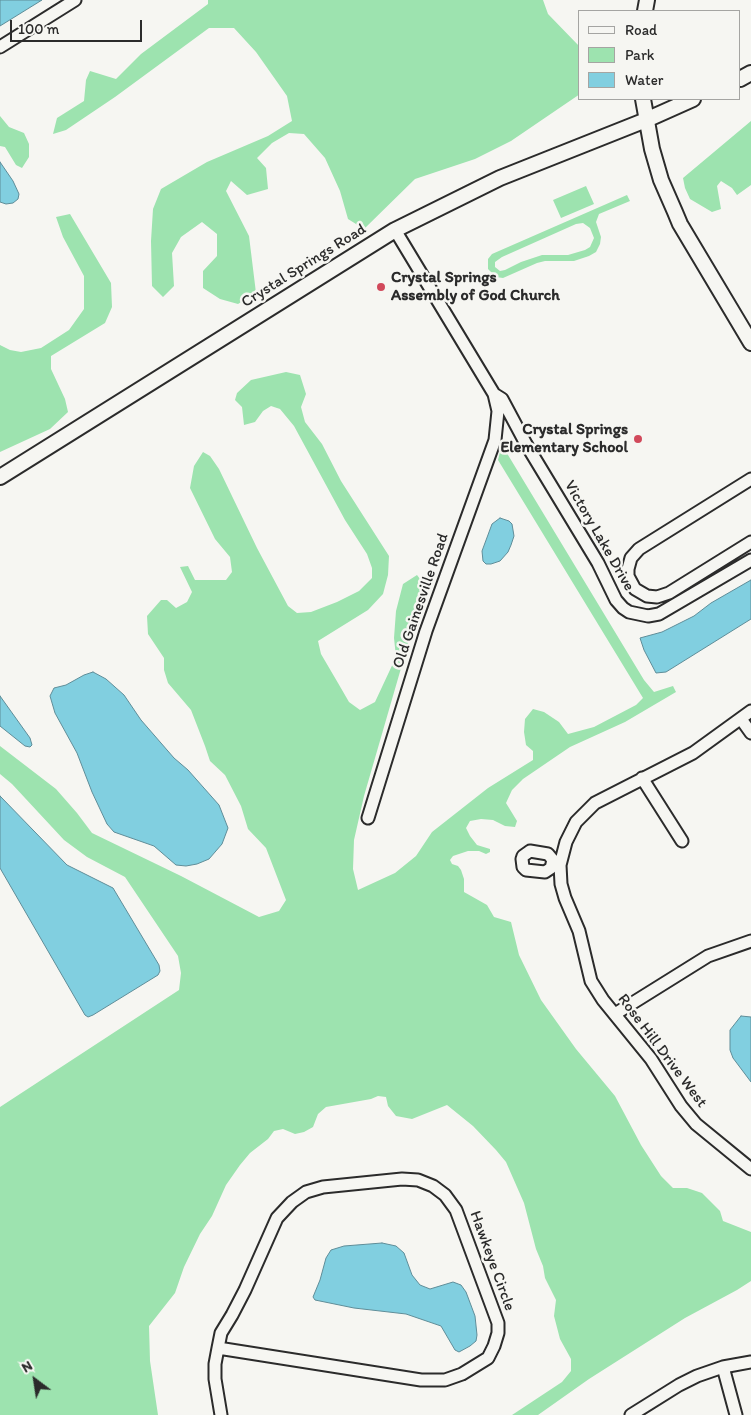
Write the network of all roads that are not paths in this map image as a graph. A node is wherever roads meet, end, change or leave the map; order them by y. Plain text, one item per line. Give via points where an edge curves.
1 (75, 0) edge
2 (0, 47) edge
3 (643, 100) edge
4 (691, 100) edge
5 (646, 120) junction
6 (395, 230) junction
7 (751, 343) edge
8 (494, 394) junction
9 (0, 477) edge
10 (751, 479) edge
11 (751, 542) edge
12 (751, 560) edge
13 (751, 711) edge
14 (742, 719) junction
15 (751, 732) edge
16 (642, 778) junction
17 (368, 818) dead end
18 (682, 841) dead end
19 (751, 941) edge
20 (615, 1014) junction
21 (751, 1169) edge
22 (218, 1348) junction
23 (751, 1362) edge
24 (723, 1367) junction
25 (221, 1415) edge
26 (631, 1415) edge
27 (736, 1415) edge

1 - 2 street
3 - 5 street
4 - 5 street, Crystal Springs Road
5 - 6 street, Crystal Springs Road via 500,178
5 - 7 street via 660,180 680,224
6 - 8 street, Victory Lake Drive
6 - 9 street, Crystal Springs Road
8 - 12 street, Victory Lake Drive via 502,399 598,563 616,600 629,612 648,616 659,614
8 - 17 street, Old Gainesville Road via 498,411 495,440 426,631
10 - 11 street via 639,549 631,558 628,576 635,589 657,597
13 - 14 street
14 - 15 street
14 - 16 street via 692,753
16 - 18 street
16 - 20 street, Rose Hill Drive West via 595,802 582,815 556,865 579,931 591,981
19 - 20 street via 708,956
20 - 21 street, Rose Hill Drive West via 696,1124
22 - 22 street, Hawkeye Circle via 221,1332 245,1290 277,1218 292,1202 306,1192 323,1187 402,1179 418,1180 433,1186 456,1210 498,1323 498,1333 488,1358 445,1380 421,1380
22 - 25 street, Hawkeye Circle via 215,1379
23 - 24 street
24 - 26 street via 678,1385
24 - 27 street

